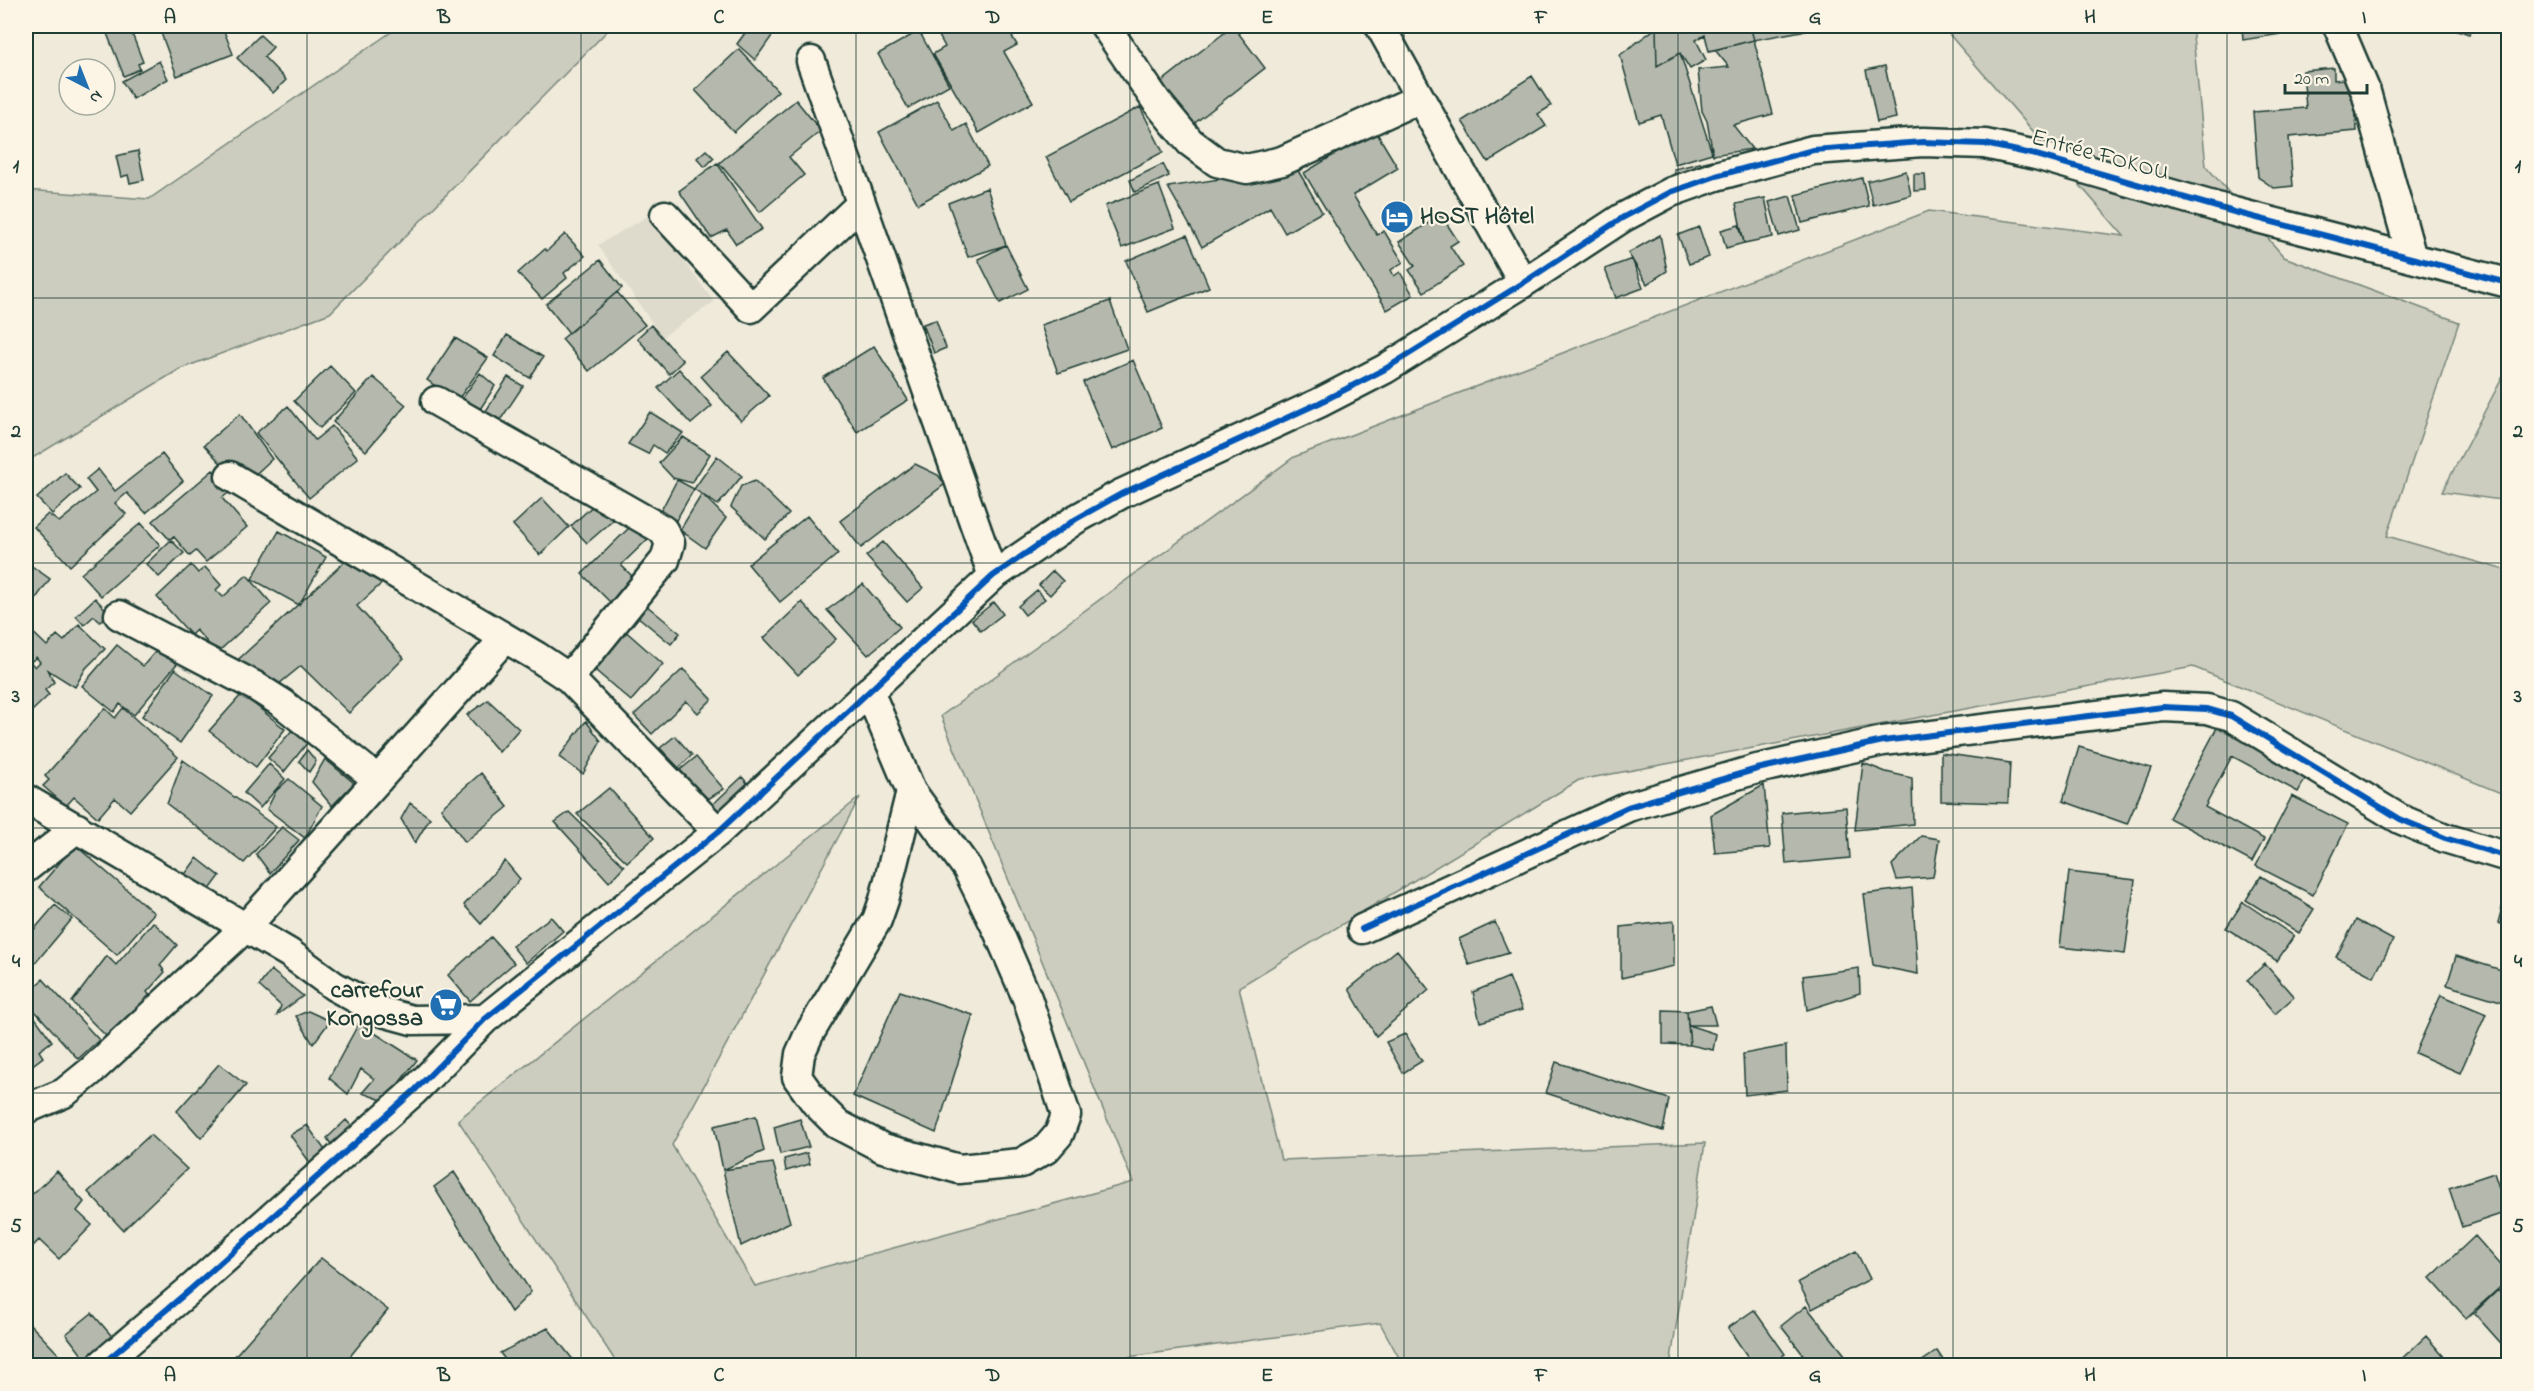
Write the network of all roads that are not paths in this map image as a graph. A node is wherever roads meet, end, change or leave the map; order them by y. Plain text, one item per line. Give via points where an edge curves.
1 (1105, 26) edge
2 (1380, 26) edge
3 (2338, 26) edge
4 (811, 61) dead end
5 (1420, 98) junction
6 (861, 204) junction
7 (665, 215) dead end
8 (2412, 258) junction
9 (1523, 283) junction
10 (2508, 283) edge
11 (436, 401) dead end
12 (230, 476) dead end
13 (993, 576) junction
14 (119, 615) dead end
15 (505, 638) junction
16 (569, 678) junction
17 (869, 691) junction
18 (378, 780) junction
19 (911, 791) junction
20 (26, 799) edge
21 (77, 828) junction
22 (718, 832) junction
23 (2508, 857) edge
24 (26, 868) edge
25 (246, 927) junction
26 (1362, 929) dead end
27 (485, 1019) junction
28 (26, 1109) edge
29 (100, 1365) edge

1 - 5 street via 1190,142 1217,162 1246,169 1282,161
2 - 5 street
3 - 8 street via 2366,92
4 - 6 street
5 - 9 street
6 - 7 street via 751,308
6 - 13 street
8 - 9 street, Entrée FOKOU via 2036,156 1985,144 1923,142 1814,150 1716,176 1671,192 1622,218
8 - 10 street, Entrée FOKOU
9 - 13 street, Entrée FOKOU via 1385,369 1121,494 1076,519
11 - 16 street via 663,530 670,543 665,560
12 - 15 street
13 - 17 street, Entrée FOKOU
14 - 18 street via 282,703
15 - 16 street
15 - 18 street
16 - 22 street
17 - 19 street
17 - 22 street, Entrée FOKOU
18 - 25 street
19 - 19 street via 885,900 809,1034 800,1054 798,1077 837,1124 883,1148 959,1169 1021,1163 1046,1149 1059,1134 1066,1115 1027,998 998,931 966,868
20 - 21 street
21 - 24 street
21 - 25 street
22 - 27 street, Entrée FOKOU
23 - 26 street via 2400,819 2231,716 2207,709 2163,707 1883,741 1757,769 1628,807
25 - 27 street via 334,986 380,1011 412,1020
25 - 28 street via 90,1072 64,1093
27 - 29 street, Entrée FOKOU via 414,1091

